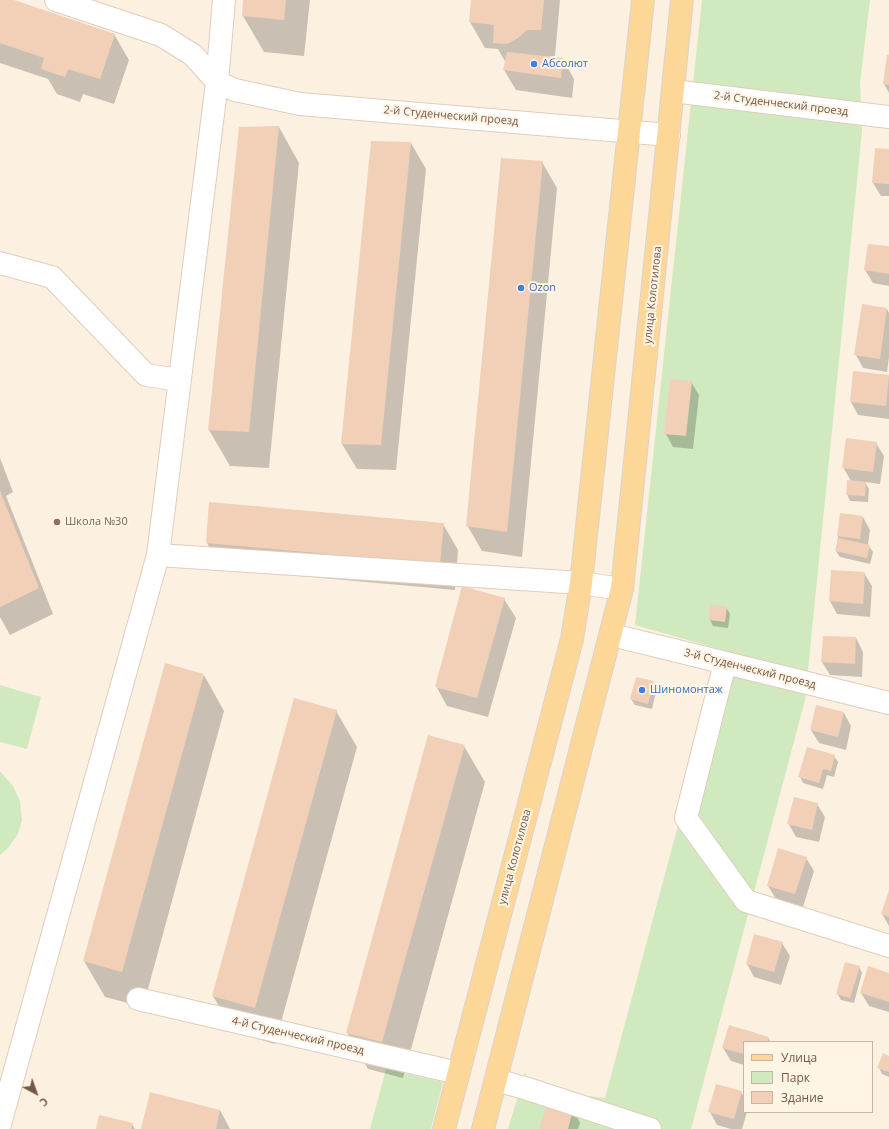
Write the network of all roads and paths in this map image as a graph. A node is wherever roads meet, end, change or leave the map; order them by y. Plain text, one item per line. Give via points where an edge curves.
1 (56, 0) edge
2 (224, 0) edge
3 (643, 0) edge
4 (682, 0) edge
5 (226, 86) junction
6 (673, 91) junction
7 (889, 117) edge
8 (629, 131) junction
9 (669, 135) junction
10 (0, 264) edge
11 (179, 380) junction
12 (158, 555) junction
13 (581, 584) junction
14 (622, 589) junction
15 (612, 635) junction
16 (725, 663) junction
17 (889, 703) edge
18 (889, 946) edge
19 (138, 999) dead end
20 (458, 1073) junction
21 (496, 1080) junction
22 (0, 1124) edge
23 (644, 1128) edge
24 (444, 1129) edge
25 (483, 1129) edge

1 - 5 street via 161,35 193,55
2 - 5 street
3 - 8 main road, улица Колотилова
4 - 6 main road, улица Колотилова
5 - 8 street, 2-й Студенческий проезд via 300,104
5 - 11 street
6 - 7 street, 2-й Студенческий проезд
6 - 9 main road, улица Колотилова
8 - 9 street, 2-й Студенческий проезд
8 - 13 main road, улица Колотилова
9 - 14 main road, улица Колотилова
10 - 11 street via 52,277 146,375
11 - 12 street
12 - 13 street
12 - 22 street
13 - 14 street
13 - 20 main road, улица Колотилова via 572,639
14 - 15 main road, улица Колотилова
15 - 16 street, 3-й Студенческий проезд
15 - 21 main road, улица Колотилова
16 - 17 street, 3-й Студенческий проезд
16 - 18 street via 686,818 746,901
19 - 20 street, 4-й Студенческий проезд
20 - 24 main road, улица Колотилова
21 - 23 street
21 - 25 main road, улица Колотилова

